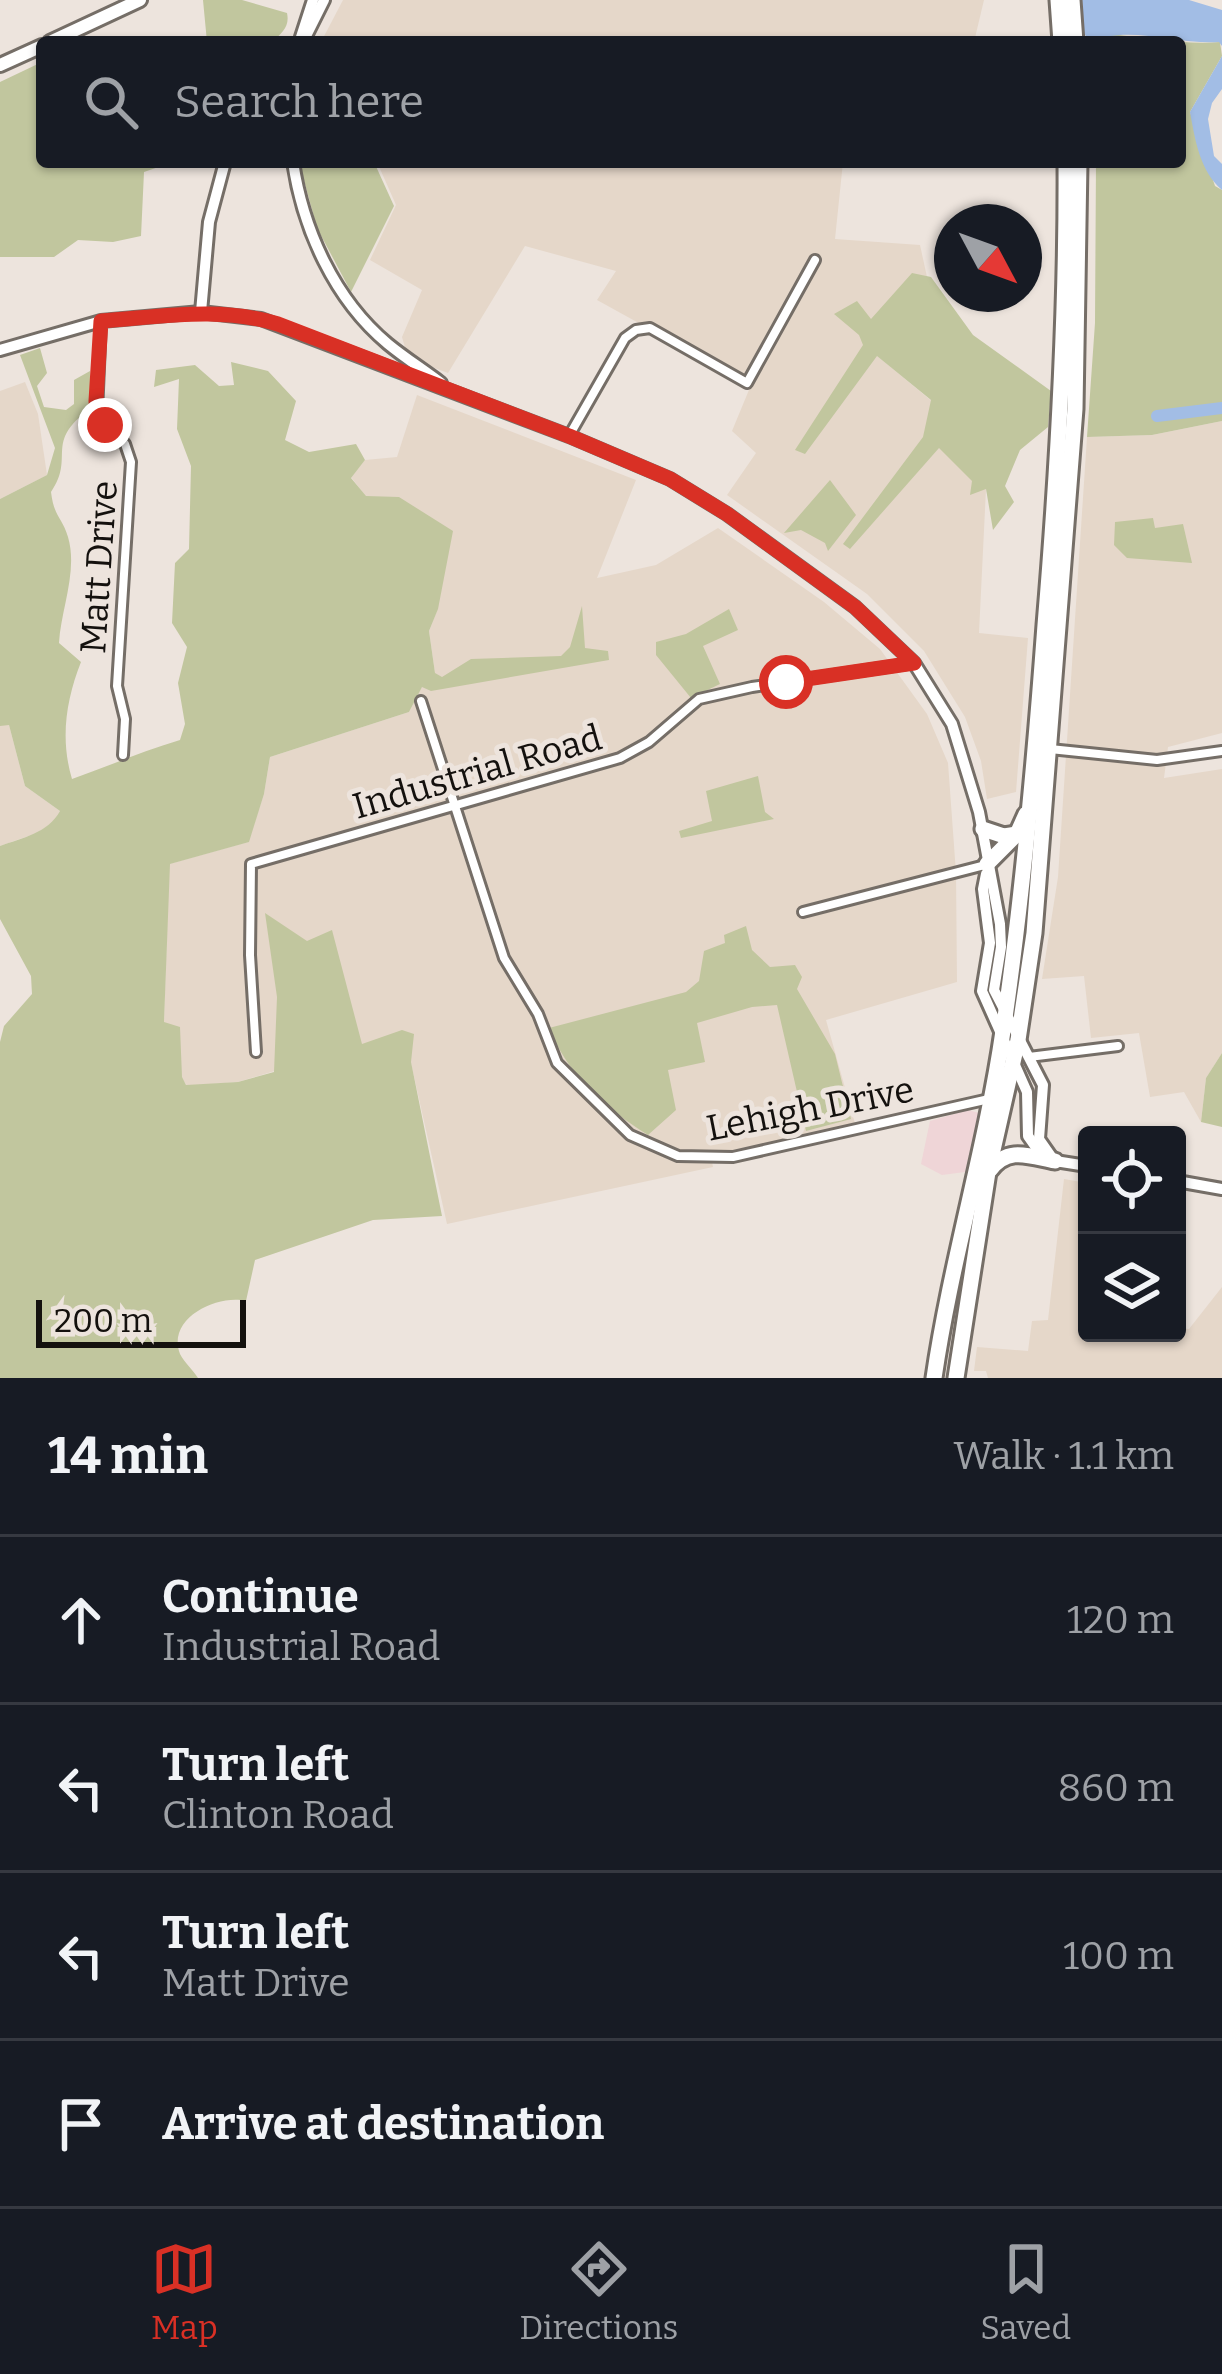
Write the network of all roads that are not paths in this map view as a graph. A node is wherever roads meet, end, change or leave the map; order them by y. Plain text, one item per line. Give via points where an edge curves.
1 (140, 0) edge
2 (313, 0) edge
3 (324, 0) edge
4 (1058, 0) edge
5 (1072, 0) edge
6 (1070, 32) edge
7 (63, 36) edge
8 (304, 36) edge
9 (305, 36) edge
10 (36, 49) edge
11 (0, 65) edge
12 (223, 168) edge
13 (294, 168) edge
14 (1066, 168) edge
15 (1079, 168) edge
16 (815, 260) dead end
17 (201, 312) junction
18 (101, 321) junction
19 (388, 344) junction
20 (0, 350) edge
21 (388, 367) junction
22 (448, 390) junction
23 (569, 436) junction
24 (914, 663) junction
25 (422, 701) dead end
26 (1049, 749) junction
27 (1222, 751) edge
28 (123, 755) dead end
29 (1034, 776) junction
30 (455, 806) junction
31 (983, 829) junction
32 (1017, 834) junction
33 (987, 865) junction
34 (802, 912) dead end
35 (1005, 1013) junction
36 (1010, 1038) junction
37 (1118, 1046) dead end
38 (256, 1052) dead end
39 (1020, 1058) junction
40 (990, 1098) junction
41 (1055, 1161) junction
42 (1078, 1165) edge
43 (988, 1172) junction
44 (1186, 1183) edge
45 (1222, 1189) edge
46 (934, 1378) edge
47 (956, 1378) edge

1 - 7 main road
2 - 8 street
3 - 9 street
4 - 6 highway
5 - 6 highway
10 - 11 main road
12 - 17 street
13 - 19 street via 324,261
14 - 29 highway via 1063,405
15 - 26 highway via 1075,410
16 - 23 street via 747,383 650,328 636,331
17 - 18 street
17 - 21 street via 262,319
18 - 20 street
18 - 28 street, Matt Drive via 97,413 131,462 117,686
19 - 21 street
19 - 22 street
21 - 22 street
22 - 23 street
23 - 24 street via 708,501 855,607
24 - 30 street, Industrial Road via 699,699 632,754
24 - 31 street via 952,724
25 - 30 street, Lehigh Drive
26 - 27 street via 1157,760
26 - 36 highway via 1034,933
29 - 32 highway
29 - 35 highway
30 - 38 street, Industrial Road via 251,864
30 - 40 street, Lehigh Drive via 505,958 556,1063 630,1135 678,1156 733,1157
31 - 32 highway
31 - 33 street
32 - 33 highway
33 - 34 street
33 - 35 street via 1001,935 994,990
33 - 36 street via 990,943 982,991
35 - 36 highway
36 - 39 highway
36 - 40 highway
37 - 39 street
39 - 41 street via 1031,1144
39 - 43 highway
40 - 46 highway
41 - 42 street
41 - 43 highway via 1012,1153
43 - 47 highway
44 - 45 street

